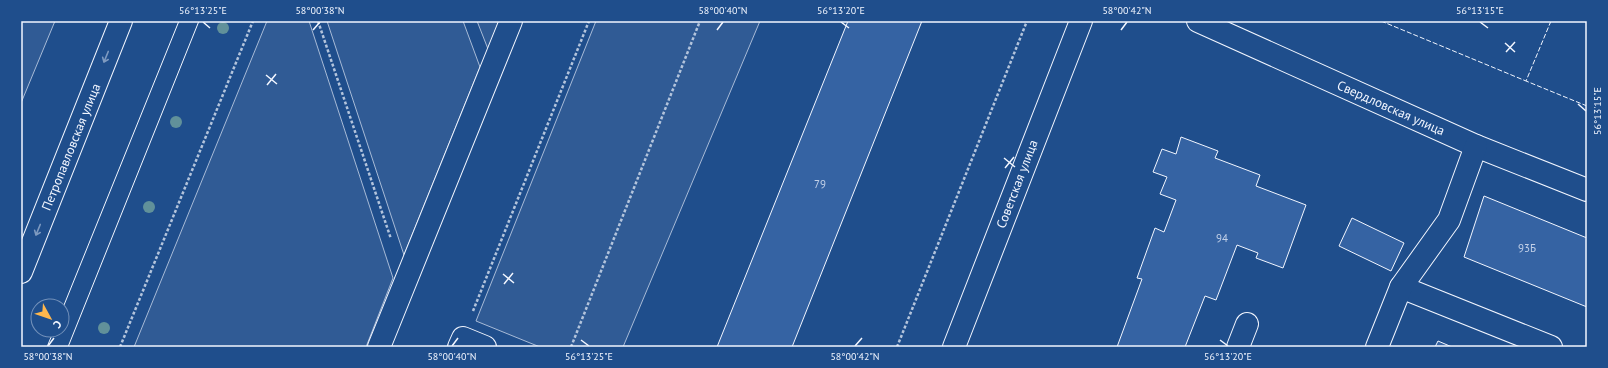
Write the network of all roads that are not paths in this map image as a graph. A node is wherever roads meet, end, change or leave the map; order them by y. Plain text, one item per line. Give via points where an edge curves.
1 (121, 21) edge
2 (511, 21) edge
3 (1081, 21) edge
4 (1198, 21) edge
5 (1476, 146) junction
6 (1587, 190) edge
7 (21, 272) edge
8 (1401, 287) junction
9 (1247, 324) dead end
10 (461, 342) edge
11 (379, 347) edge
12 (485, 347) edge
13 (954, 347) edge
14 (1238, 347) edge
15 (1377, 347) edge
16 (1551, 347) edge

1 -> 7 street, Петропавловская улица
2 - 11 street
3 - 13 street, Советская улица
4 - 5 street, Свердловская улица
5 - 6 street, Свердловская улица
5 - 8 street via 1449,220
8 - 15 street
8 - 16 street
9 - 14 street
10 - 12 street

